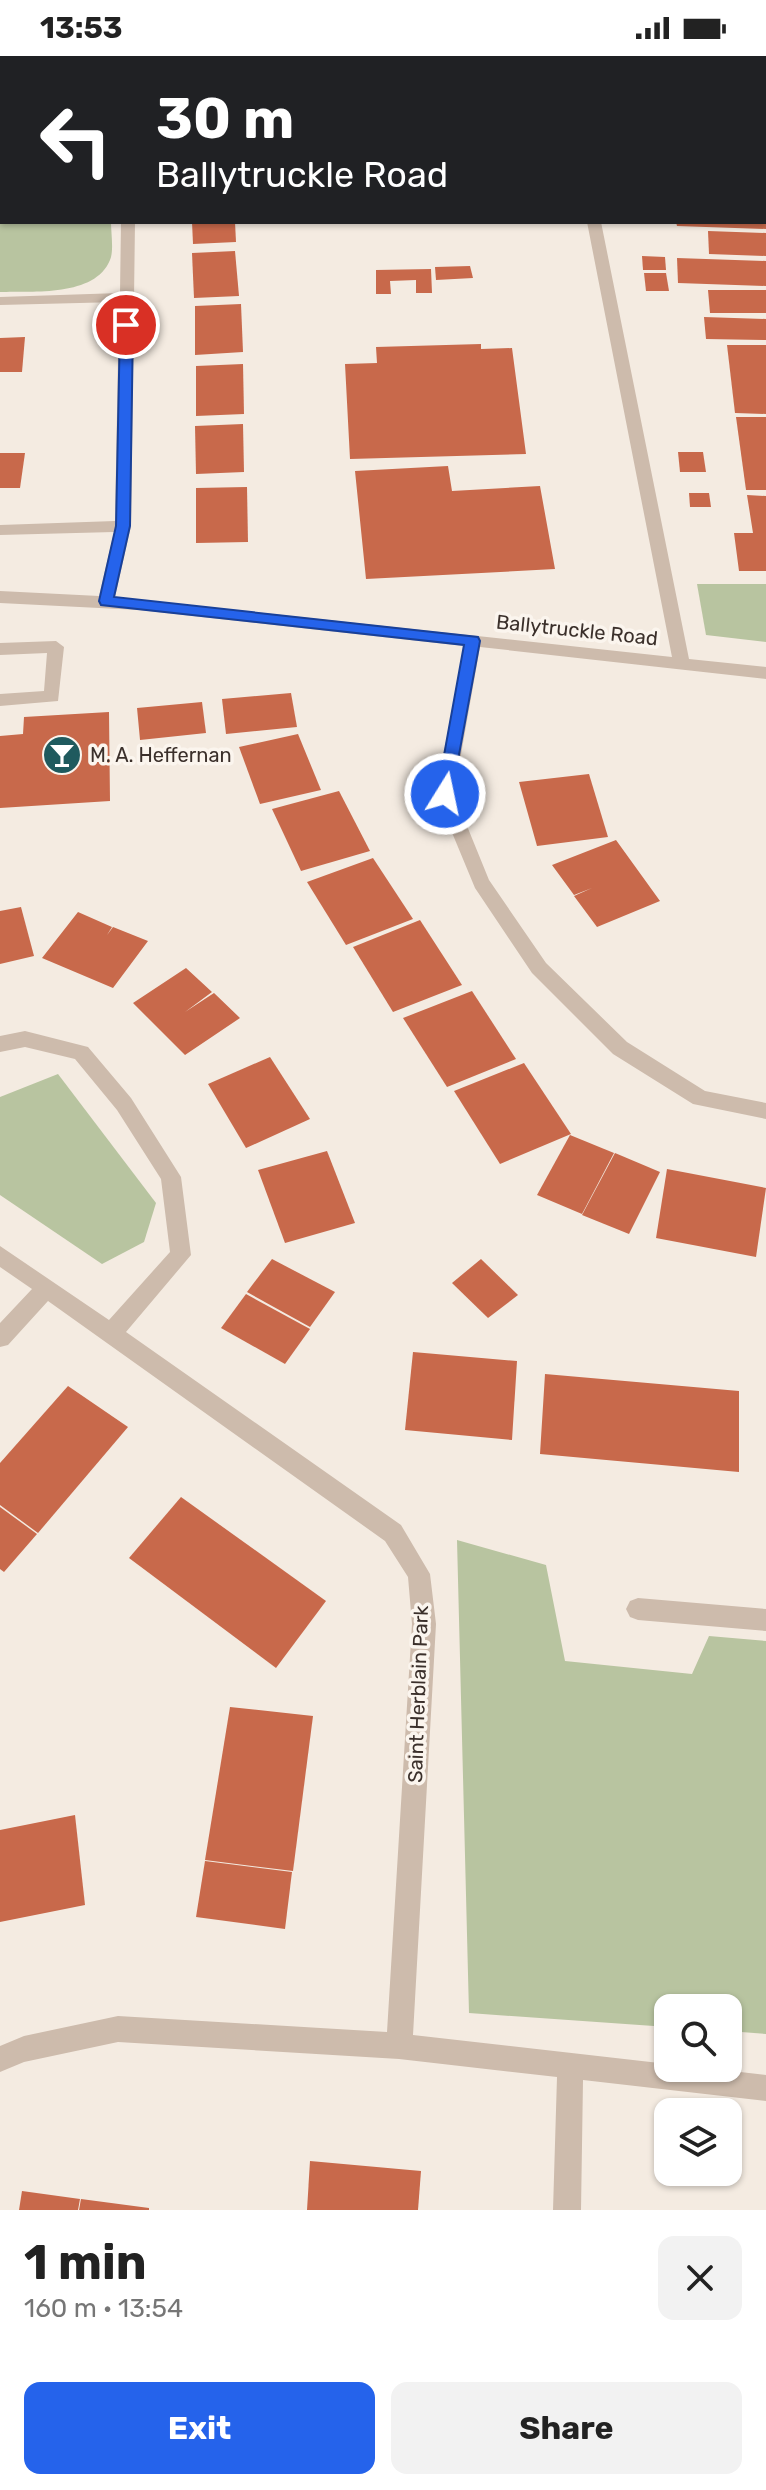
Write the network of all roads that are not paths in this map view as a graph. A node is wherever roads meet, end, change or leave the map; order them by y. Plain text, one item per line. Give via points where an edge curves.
1 (128, 224) edge
2 (594, 224) edge
3 (127, 297) junction
4 (0, 301) edge
5 (123, 526) junction
6 (0, 530) edge
7 (0, 597) edge
8 (106, 601) junction
9 (473, 641) junction
10 (0, 649) edge
11 (682, 664) junction
12 (766, 673) edge
13 (0, 700) edge
14 (0, 1044) edge
15 (766, 1111) edge
16 (0, 1255) edge
17 (47, 1288) junction
18 (111, 1333) junction
19 (0, 1338) edge
20 (638, 1609) dead end
21 (766, 1620) edge
22 (399, 2046) junction
23 (0, 2059) edge
24 (570, 2067) junction
25 (766, 2088) edge
26 (567, 2210) edge

1 - 3 street
2 - 11 street
3 - 4 street
3 - 5 street
5 - 6 street
5 - 8 street
7 - 8 street, Ballytruckle Road
8 - 9 street, Ballytruckle Road
9 - 11 street, Ballytruckle Road
9 - 15 street via 445,794 481,883 539,968 620,1048 700,1098
10 - 13 street via 56,647 52,697
11 - 12 street, Ballytruckle Road
14 - 18 street via 25,1039 81,1053 124,1104 171,1177 181,1255
16 - 17 street, Saint Herblain Park
17 - 18 street, Saint Herblain Park
17 - 19 street
18 - 22 street, Saint Herblain Park via 393,1533 419,1574 424,1624
20 - 21 street
22 - 23 street via 118,2029
22 - 24 street
24 - 25 street
24 - 26 street

